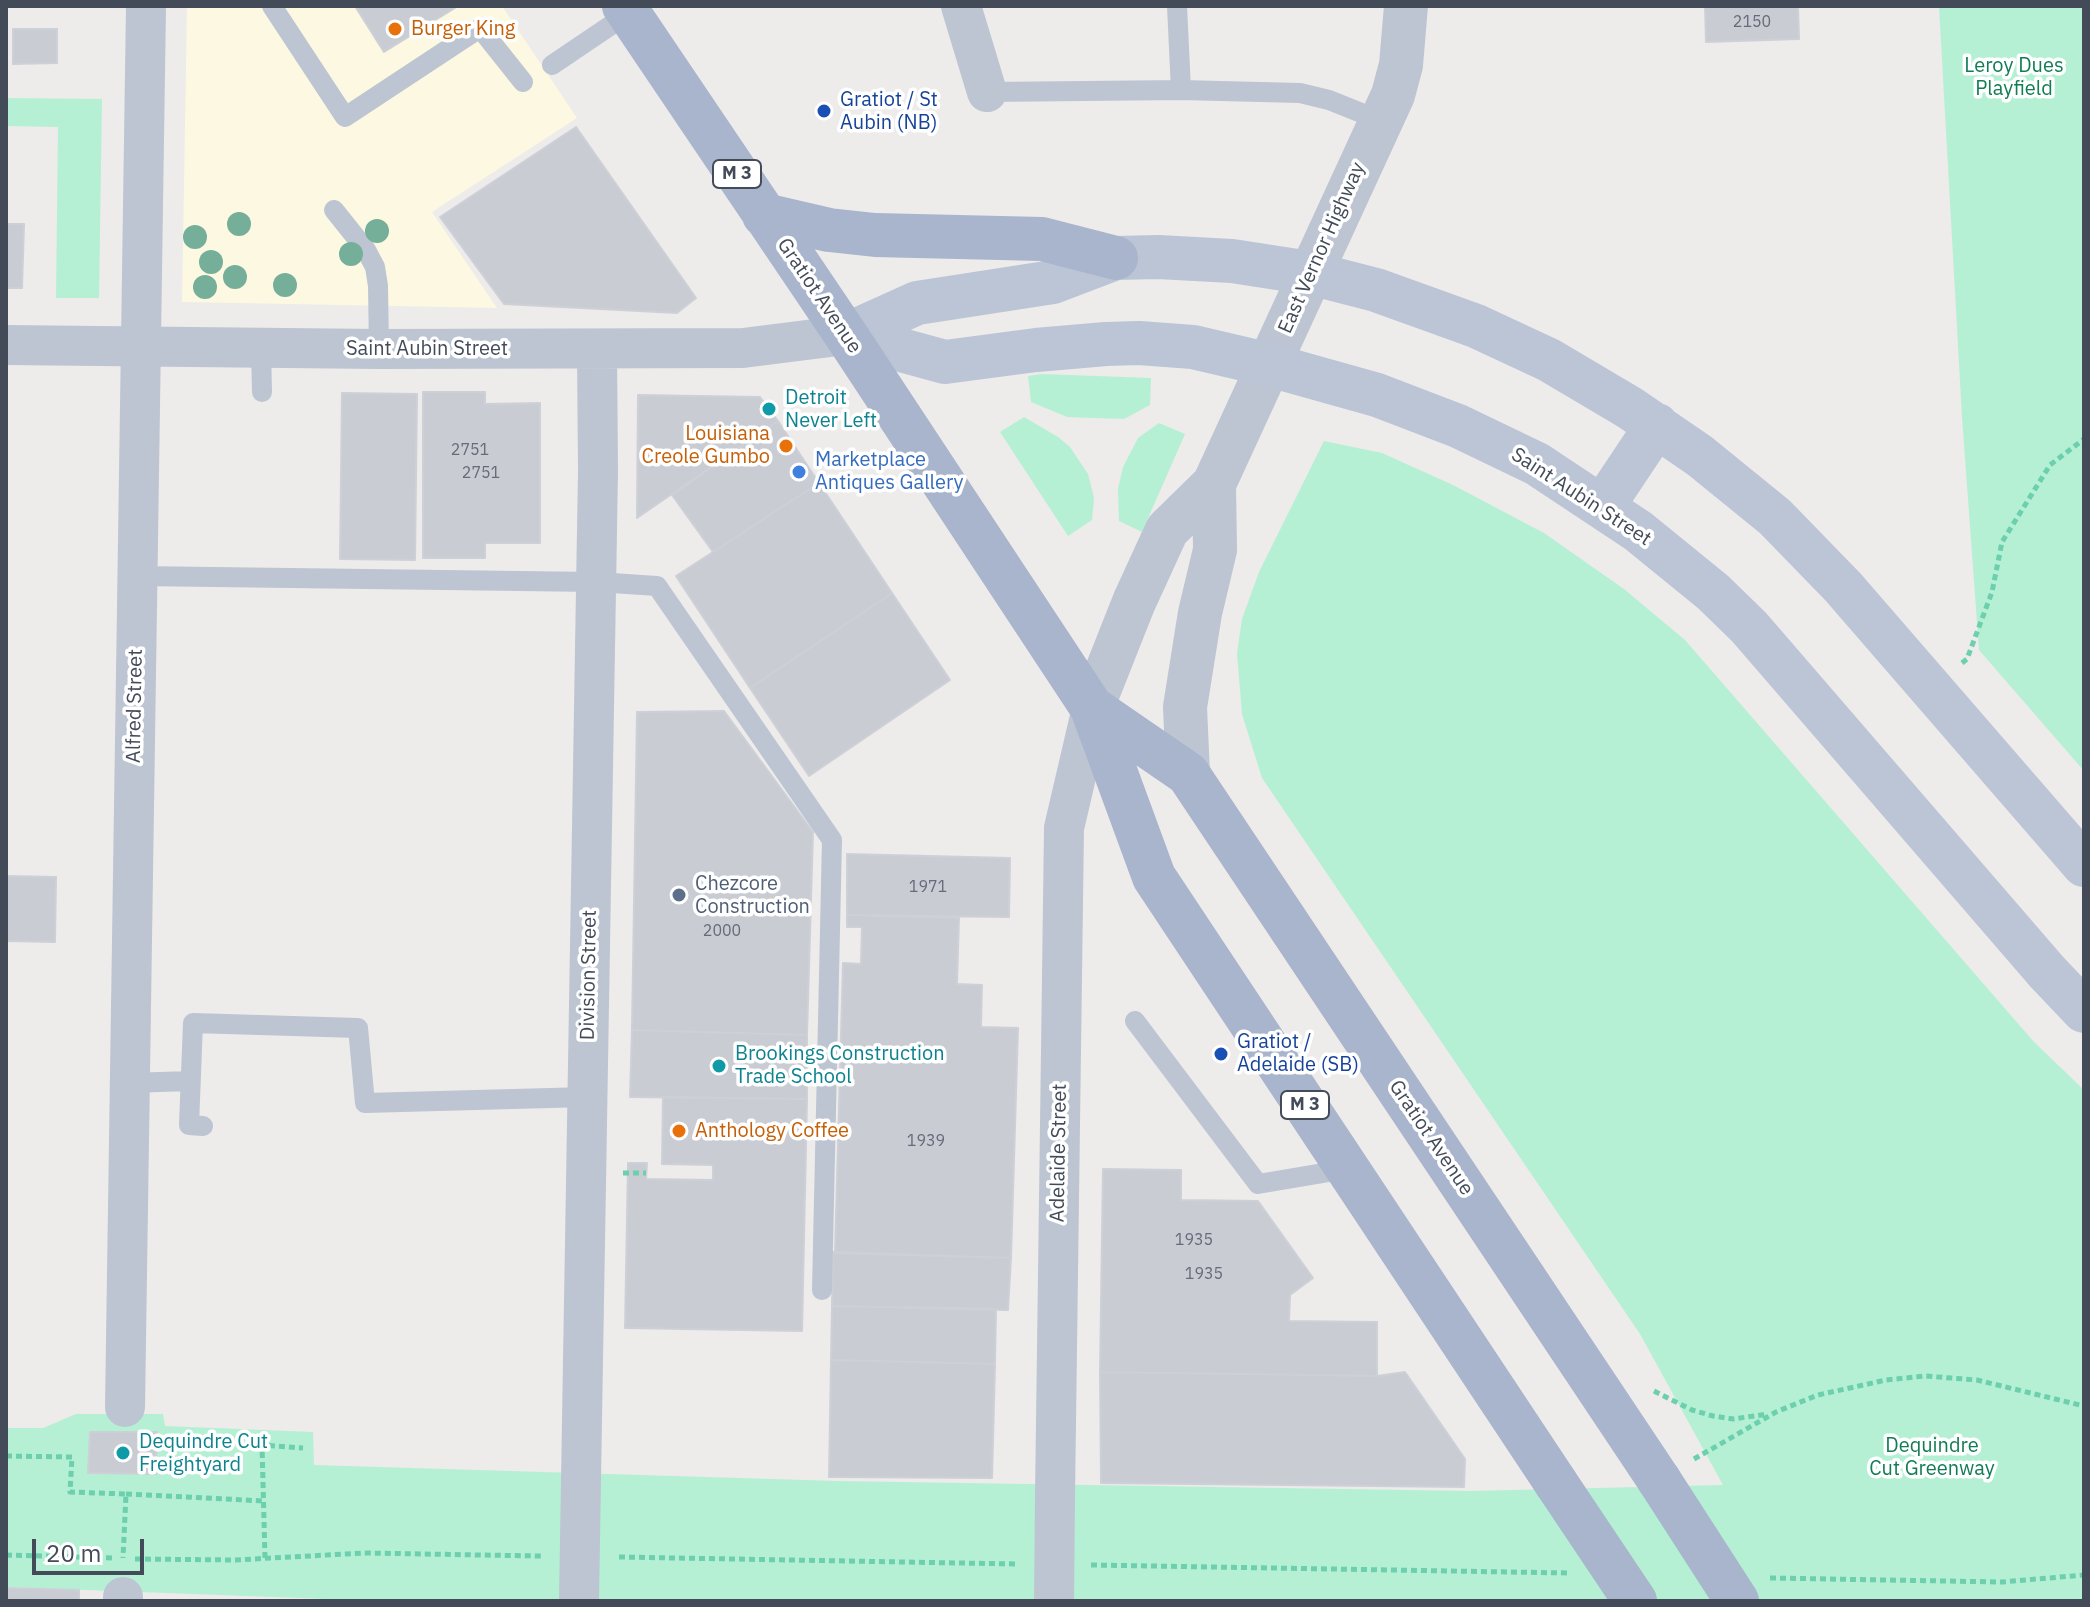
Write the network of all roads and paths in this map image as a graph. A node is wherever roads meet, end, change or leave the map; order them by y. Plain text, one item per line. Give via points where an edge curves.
1 (146, 6) edge
2 (272, 6) edge
3 (961, 6) edge
4 (1177, 6) edge
5 (1406, 6) edge
6 (626, 10) edge
7 (552, 65) dead end
8 (523, 82) dead end
9 (1181, 90) junction
10 (987, 92) joint
11 (1379, 120) junction
12 (334, 210) dead end
13 (764, 215) junction
14 (1116, 258) junction
15 (1310, 273) junction
16 (846, 335) junction
17 (6, 345) edge
18 (140, 347) junction
19 (261, 348) junction
20 (379, 349) junction
21 (597, 350) junction
22 (1270, 365) junction
23 (262, 392) dead end
24 (1657, 425) junction
25 (2084, 439) edge
26 (1214, 484) junction
27 (1603, 506) junction
28 (137, 576) junction
29 (596, 582) junction
30 (1933, 688) junction
31 (1092, 708) junction
32 (1188, 774) junction
33 (2084, 865) edge
34 (2084, 1011) edge
35 (1135, 1021) dead end
36 (190, 1081) junction
37 (129, 1083) junction
38 (587, 1097) junction
39 (203, 1126) dead end
40 (1347, 1169) junction
41 (646, 1173) dead end
42 (625, 1174) dead end
43 (822, 1290) dead end
44 (1654, 1391) dead end
45 (2084, 1406) edge
46 (125, 1407) dead end
47 (1776, 1412) junction
48 (303, 1448) dead end
49 (6, 1456) edge
50 (1659, 1480) junction
51 (126, 1494) junction
52 (264, 1501) junction
53 (265, 1558) dead end
54 (123, 1585) edge
55 (579, 1601) edge
56 (1054, 1601) edge
57 (1635, 1601) edge
58 (1737, 1601) edge

1 - 18 street, Alfred Street
2 - 8 lane via 345,117 480,28
3 - 10 street
4 - 9 lane
5 - 11 street, East Vernor Highway via 1401,65
6 - 7 lane
6 - 13 main road, Gratiot Avenue / M 3
9 - 10 lane
9 - 11 lane via 1300,93
11 - 15 street, East Vernor Highway
12 - 20 lane via 375,267
13 - 14 main road via 875,235 1042,239
13 - 16 main road, Gratiot Avenue / M 3
14 - 15 main road, Saint Aubin Street via 1232,261
14 - 16 main road, Saint Aubin Street via 1053,282 917,303
15 - 22 street, East Vernor Highway
15 - 24 main road, Saint Aubin Street via 1476,326 1561,366
16 - 21 street, Saint Aubin Street via 743,348
16 - 22 main road, Saint Aubin Street via 945,362 1139,343 1193,347
16 - 31 main road, Gratiot Avenue / M 3
17 - 18 street, Saint Aubin Street
18 - 19 street, Saint Aubin Street
18 - 28 street, Alfred Street
19 - 20 street, Saint Aubin Street
19 - 23 lane
20 - 21 street, Saint Aubin Street
21 - 29 street, Division Street
22 - 26 street, East Vernor Highway
22 - 27 main road, Saint Aubin Street via 1377,395 1458,426 1537,464
24 - 27 main road
24 - 30 main road, Saint Aubin Street via 1775,517
25 - 30 path via 2050,465 2028,498 2002,542 1992,592 1967,659
26 - 31 street, East Vernor Highway via 1167,530
26 - 32 street, East Vernor Highway via 1215,550 1185,707
27 - 34 main road, Saint Aubin Street via 1749,627
28 - 29 lane via 256,567
28 - 37 street, Alfred Street
29 - 38 street, Division Street
29 - 43 lane via 657,586 832,840
30 - 33 main road, Saint Aubin Street
31 - 32 main road, Gratiot Avenue / M 3
31 - 40 main road, Gratiot Avenue / M 3 via 1154,877
31 - 56 street, Adelaide Street, bridge via 1064,828
32 - 50 main road, Gratiot Avenue / M 3
35 - 40 lane via 1258,1184
36 - 37 lane
36 - 38 lane via 193,1023 358,1028 365,1103
36 - 39 lane via 189,1125
37 - 46 street, Alfred Street
38 - 55 street, Division Street, bridge
40 - 57 main road, Gratiot Avenue / M 3, bridge
41 - 42 path
44 - 47 path via 1713,1416 1753,1418
45 - 47 path via 1977,1380 1925,1376 1854,1385
47 - 50 path
48 - 52 path via 262,1445
49 - 51 path via 72,1457 70,1492
50 - 58 main road, Gratiot Avenue / M 3, bridge
51 - 52 path
51 - 54 path
52 - 53 path

